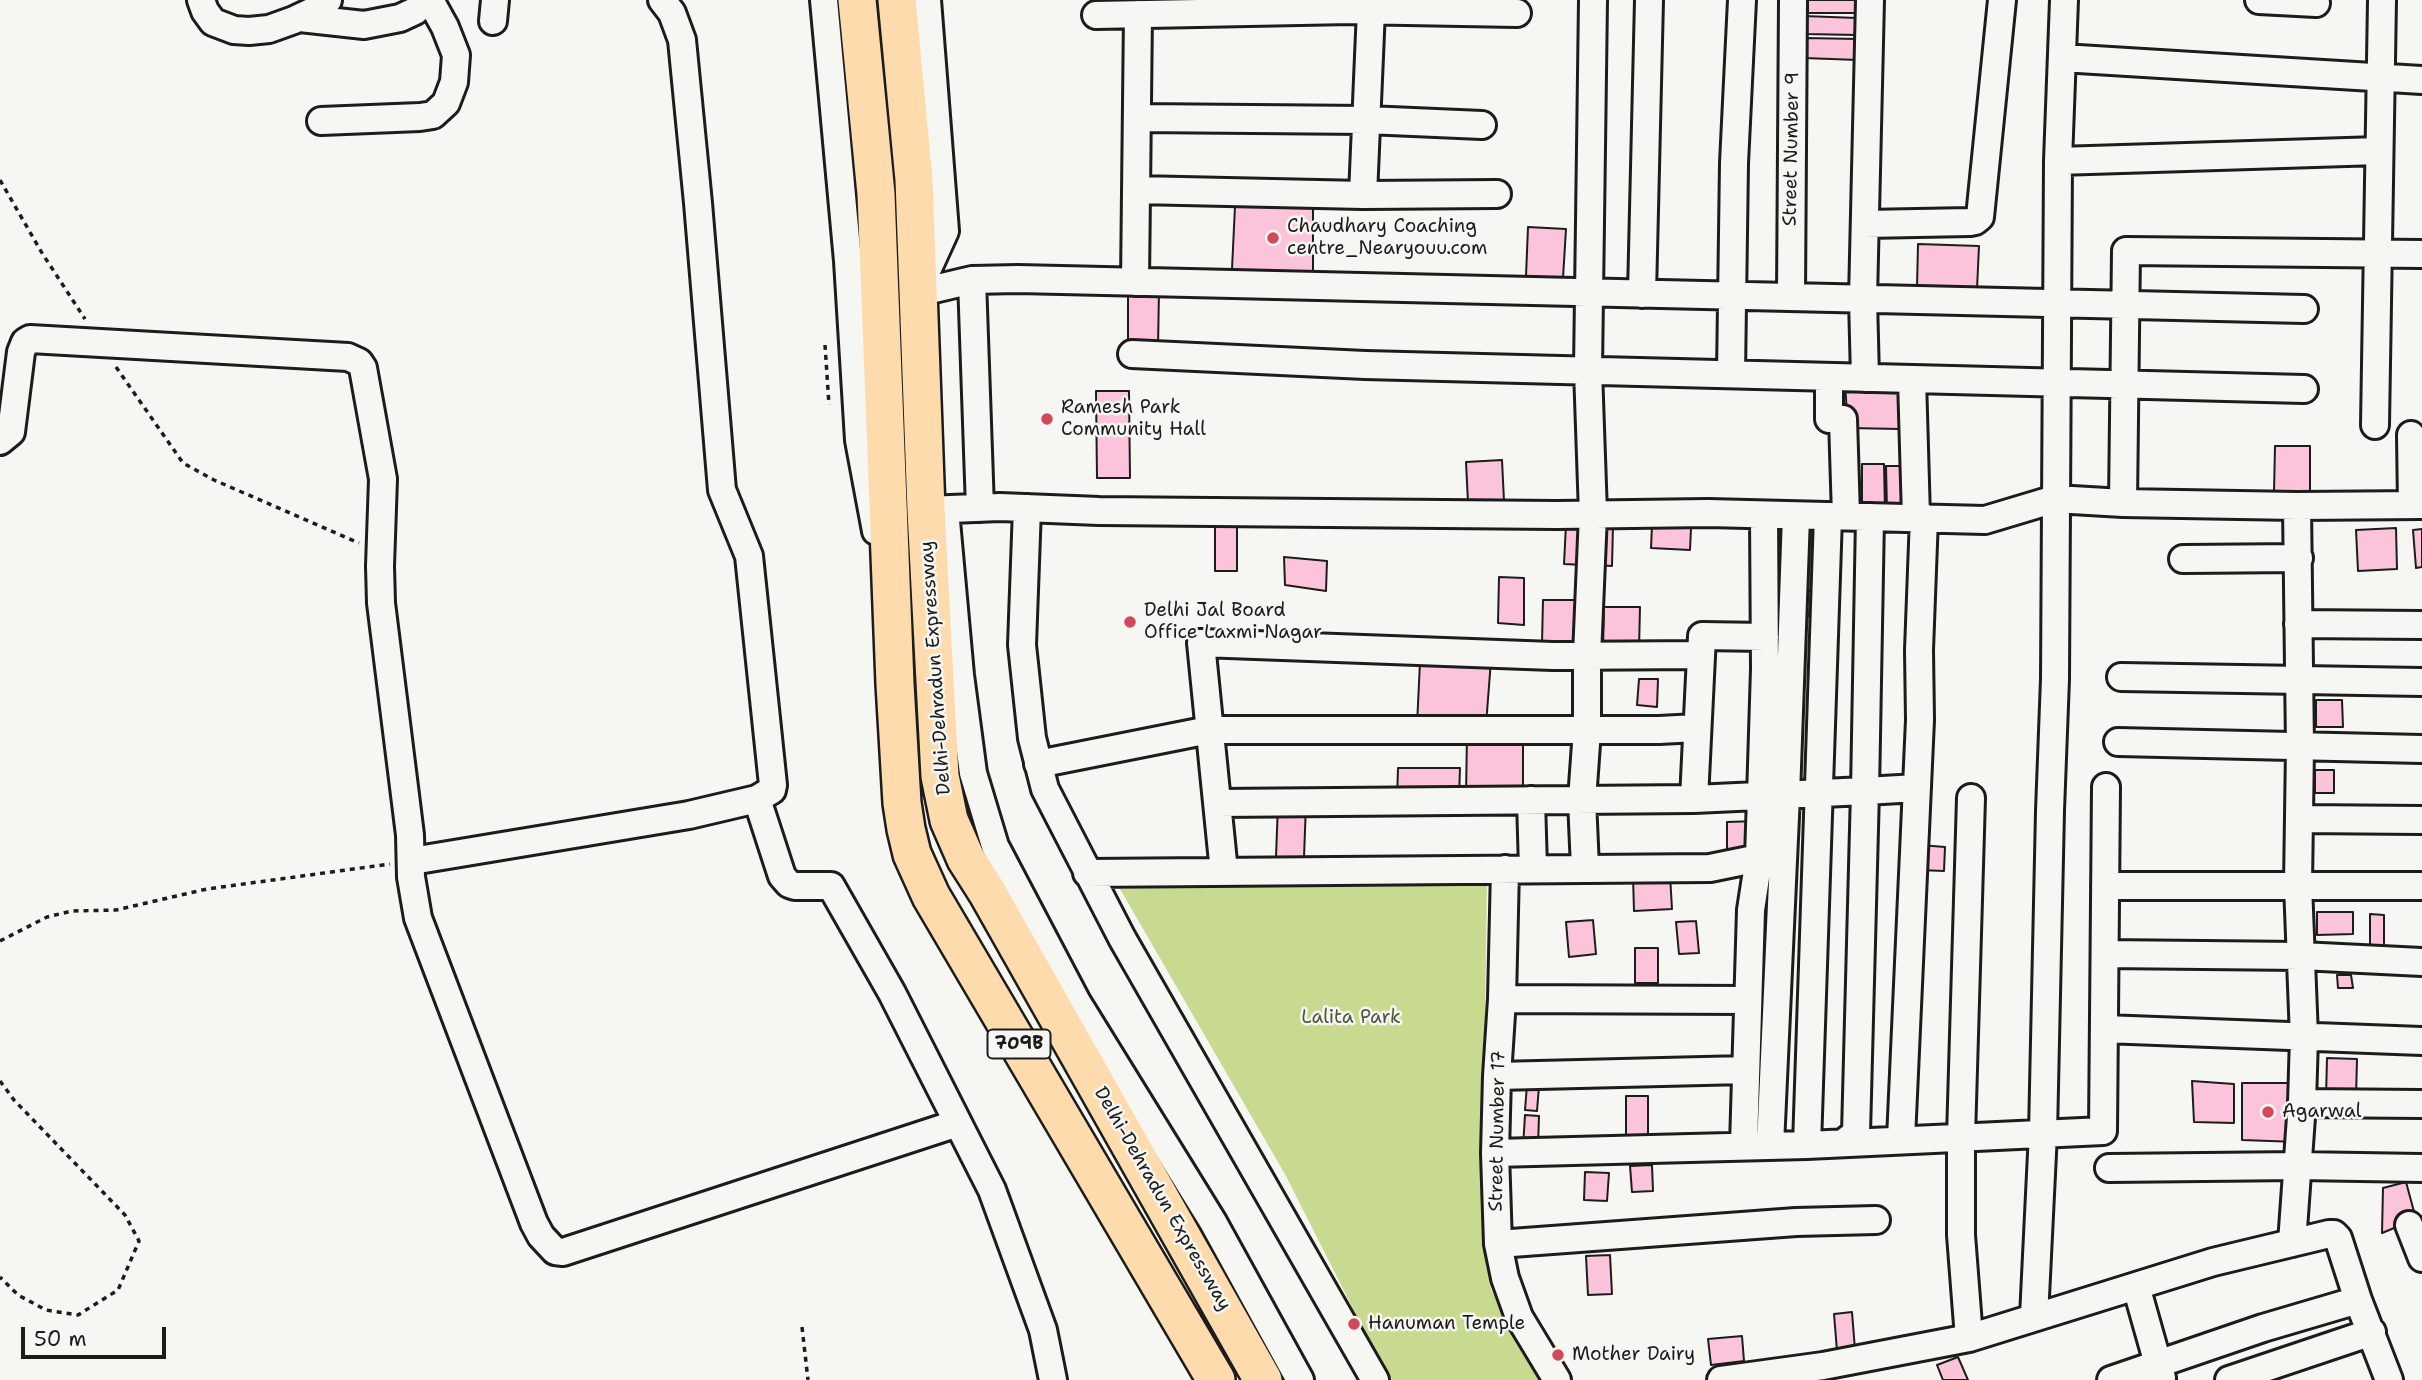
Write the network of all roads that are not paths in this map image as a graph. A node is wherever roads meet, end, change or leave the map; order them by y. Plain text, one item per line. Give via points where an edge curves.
1 (201, 0) edge
2 (328, 0) edge
3 (428, 0) edge
4 (662, 0) edge
5 (824, 0) edge
6 (857, 0) edge
7 (897, 0) edge
8 (928, 0) edge
9 (1593, 0) edge
10 (1649, 0) edge
11 (1742, 0) edge
12 (1793, 0) edge
13 (1870, 0) edge
14 (2002, 0) edge
15 (2064, 0) edge
16 (2259, 0) edge
17 (2382, 0) edge
18 (2316, 3) dead end
19 (1358, 7) edge
20 (1517, 13) dead end
21 (1138, 14) junction
22 (1096, 15) dead end
23 (300, 18) junction
24 (2062, 58) junction
25 (2380, 79) junction
26 (2422, 80) edge
27 (1138, 118) junction
28 (1367, 120) junction
29 (321, 121) dead end
30 (1482, 125) dead end
31 (2379, 151) junction
32 (2058, 161) junction
33 (1137, 190) junction
34 (1497, 194) dead end
35 (1363, 195) junction
36 (1865, 224) junction
37 (2376, 253) junction
38 (2422, 254) edge
39 (972, 280) junction
40 (1135, 282) junction
41 (1590, 292) junction
42 (917, 293) junction
43 (1642, 294) junction
44 (1732, 296) junction
45 (1791, 297) junction
46 (1863, 299) junction
47 (2057, 304) junction
48 (2125, 305) junction
49 (2304, 309) dead end
50 (1132, 354) dead end
51 (1588, 370) junction
52 (1731, 374) junction
53 (1829, 377) junction
54 (1866, 378) junction
55 (1912, 379) junction
56 (2057, 383) junction
57 (2124, 384) junction
58 (2304, 389) dead end
59 (2375, 425) dead end
60 (2411, 435) dead end
61 (0, 441) edge
62 (2055, 499) junction
63 (2123, 503) junction
64 (2417, 505) edge
65 (2297, 506) junction
66 (980, 508) junction
67 (1027, 508) junction
68 (936, 510) junction
69 (1593, 514) junction
70 (1764, 515) junction
71 (1796, 516) junction
72 (1848, 516) junction
73 (1920, 517) junction
74 (2299, 558) junction
75 (2183, 559) dead end
76 (892, 618) junction
77 (2298, 624) junction
78 (2422, 625) edge
79 (1765, 637) junction
80 (1701, 655) junction
81 (1587, 656) junction
82 (2121, 677) dead end
83 (2298, 679) junction
84 (2422, 682) edge
85 (1698, 728) junction
86 (1209, 730) junction
87 (1587, 730) junction
88 (2118, 743) dead end
89 (2300, 747) junction
90 (2422, 749) edge
91 (1038, 764) junction
92 (2106, 787) dead end
93 (1917, 788) junction
94 (1865, 792) junction
95 (1819, 793) junction
96 (1774, 796) junction
97 (1971, 798) dead end
98 (757, 799) junction
99 (1694, 799) junction
100 (1531, 800) junction
101 (1582, 800) junction
102 (1218, 803) junction
103 (2299, 820) junction
104 (2422, 820) edge
105 (1759, 858) junction
106 (412, 861) junction
107 (1505, 869) junction
108 (1533, 869) junction
109 (1586, 869) junction
110 (1224, 872) junction
111 (1087, 873) junction
112 (2298, 885) junction
113 (2105, 886) junction
114 (2422, 886) edge
115 (2105, 954) junction
116 (2301, 956) junction
117 (2422, 962) edge
118 (1503, 999) junction
119 (1747, 1000) junction
120 (2104, 1029) junction
121 (2304, 1037) junction
122 (2422, 1041) edge
123 (1745, 1070) junction
124 (1497, 1076) junction
125 (2302, 1103) junction
126 (2422, 1104) edge
127 (958, 1123) junction
128 (2043, 1133) junction
129 (1961, 1136) junction
130 (1901, 1139) junction
131 (1843, 1143) junction
132 (1757, 1145) junction
133 (1807, 1145) junction
134 (1494, 1153) junction
135 (2298, 1166) junction
136 (2109, 1168) dead end
137 (2422, 1168) edge
138 (1876, 1220) dead end
139 (2409, 1226) dead end
140 (2292, 1243) junction
141 (1498, 1244) junction
142 (2422, 1258) edge
143 (2136, 1286) junction
144 (2358, 1300) junction
145 (2034, 1317) junction
146 (2372, 1332) junction
147 (1969, 1338) junction
148 (1875, 1368) edge
149 (2160, 1372) edge
150 (1053, 1380) edge
151 (1216, 1380) edge
152 (1263, 1380) edge
153 (1300, 1380) edge
154 (1375, 1380) edge
155 (1557, 1380) edge
156 (1721, 1380) edge
157 (2111, 1380) edge
158 (2229, 1380) edge
159 (2389, 1380) edge

1 - 23 street via 213,22 234,30 269,29
2 - 23 street
3 - 23 street via 400,18 364,25
3 - 29 street via 456,55 454,82 446,103 433,115 420,117
4 - 98 street via 673,13 682,40 722,490 751,571 773,780 772,790
5 - 76 street via 859,440
6 - 76 highway, Delhi-Dehradun Expressway / 709B via 876,194
7 - 42 highway, Delhi-Dehradun Expressway via 914,180
8 - 42 street via 945,231
9 - 41 street
10 - 43 street
11 - 44 street
12 - 45 street, Street Number 9
13 - 36 street
14 - 36 street via 1980,217 1969,222
15 - 24 street
16 - 18 street
17 - 25 street
19 - 20 street
19 - 21 street
19 - 28 street
21 - 22 street
21 - 27 street
24 - 25 street
24 - 32 street
25 - 26 street
25 - 31 street
27 - 28 street
27 - 33 street
28 - 30 street
28 - 35 street
31 - 32 street
31 - 37 street
32 - 47 street
33 - 35 street
33 - 40 street
34 - 35 street
36 - 46 street
37 - 38 street
37 - 48 street via 2126,251
37 - 59 street
39 - 40 street
39 - 42 street
39 - 66 street
40 - 41 street
41 - 43 street
41 - 51 street
42 - 68 highway, Delhi-Dehradun Expressway / 709B
43 - 44 street
44 - 45 street
44 - 52 street
45 - 46 street
46 - 47 street
46 - 54 street
47 - 48 street
47 - 56 street
48 - 49 street
48 - 57 street
50 - 51 street
51 - 52 street
51 - 69 street
52 - 53 street
53 - 54 street
53 - 72 street via 1829,419 1843,419
54 - 55 street
55 - 56 street
55 - 73 street
56 - 57 street
56 - 62 street
57 - 58 street
57 - 63 street
60 - 64 street
61 - 106 street via 8,437 13,423 21,352 30,339 348,357 359,362 383,479 381,603
62 - 63 street
62 - 73 street via 1985,520
62 - 128 street
63 - 65 street
64 - 65 street
65 - 74 street
66 - 67 street
66 - 68 street
67 - 69 street
67 - 91 street via 1021,646
68 - 152 highway, Delhi-Dehradun Expressway / 709B via 940,776 957,841
68 - 153 street via 973,773 995,846 1077,1002 1213,1222
69 - 70 street
69 - 81 street
70 - 71 street
70 - 79 street
71 - 72 street
71 - 96 street
72 - 73 street
72 - 94 street
72 - 95 street
73 - 93 street
74 - 75 street
74 - 77 street
76 - 151 highway, Delhi-Dehradun Expressway / 709B via 902,803 921,875
77 - 78 street
77 - 83 street
79 - 80 street via 1702,635
79 - 96 street
80 - 81 street
80 - 85 street
81 - 86 street via 1202,643
81 - 87 street
82 - 83 street
83 - 84 street
83 - 89 street
85 - 87 street
85 - 99 street
86 - 87 street
86 - 91 street
86 - 102 street
87 - 101 street
88 - 89 street
89 - 90 street
89 - 103 street
91 - 111 street via 1045,789
92 - 113 street
93 - 94 street
93 - 130 street
94 - 95 street
94 - 131 street via 1856,1133
95 - 96 street
95 - 133 street
96 - 99 street
96 - 105 street
96 - 132 street
97 - 129 street
98 - 106 street via 689,815
98 - 127 street via 782,876 795,886 833,889 876,962
99 - 101 street
100 - 101 street
100 - 102 street
100 - 108 street
101 - 109 street
102 - 110 street
103 - 104 street
103 - 112 street
105 - 109 street via 1710,868
105 - 119 street via 1751,910
106 - 127 street via 418,918 441,981 534,1223 555,1251
107 - 108 street
107 - 110 street
107 - 118 street, Street Number 17
108 - 109 street
110 - 111 street
111 - 154 street
112 - 113 street
112 - 114 street
112 - 116 street
113 - 115 street
115 - 116 street
115 - 120 street
116 - 117 street
116 - 121 street
118 - 119 street
118 - 124 street, Street Number 17
119 - 123 street
120 - 121 street
120 - 128 street via 2103,1131
121 - 122 street
121 - 125 street
123 - 124 street
123 - 132 street
124 - 134 street, Street Number 17
125 - 126 street
125 - 135 street
127 - 150 street via 992,1190 1043,1329
128 - 129 street
128 - 145 street
129 - 130 street
129 - 147 street via 1961,1235
130 - 131 street
131 - 133 street
132 - 133 street
132 - 134 street
134 - 141 street, Street Number 17
135 - 136 street
135 - 137 street
135 - 140 street
138 - 141 street
139 - 142 street
140 - 143 street
140 - 144 street via 2334,1234
141 - 155 street, Street Number 17 via 1519,1317
143 - 145 street
143 - 149 street
144 - 146 street
144 - 149 street via 2263,1328
145 - 147 street
146 - 158 street
146 - 159 street
147 - 148 street
148 - 156 street via 1823,1366
149 - 157 street

